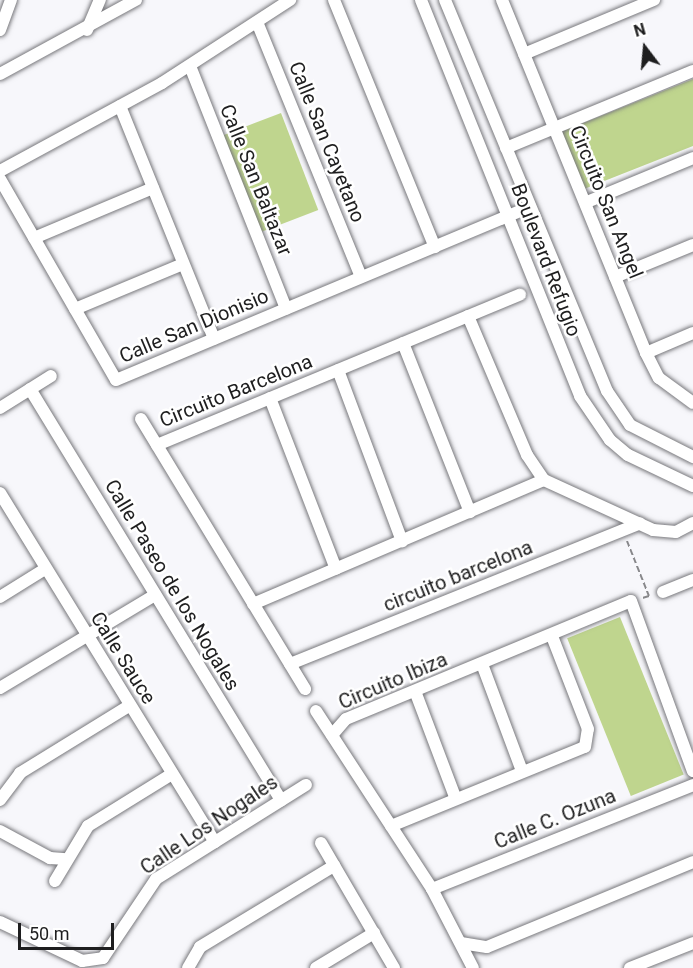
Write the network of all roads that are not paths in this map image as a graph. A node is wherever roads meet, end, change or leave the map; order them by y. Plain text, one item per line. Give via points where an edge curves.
1 (11, 0) edge
2 (100, 0) edge
3 (136, 0) edge
4 (290, 0) edge
5 (334, 0) edge
6 (421, 0) edge
7 (445, 0) edge
8 (502, 0) edge
9 (654, 0) edge
10 (257, 22) junction
11 (0, 30) edge
12 (87, 30) junction
13 (524, 54) junction
14 (190, 66) junction
15 (693, 71) edge
16 (0, 74) edge
17 (120, 106) junction
18 (555, 127) junction
19 (506, 148) junction
20 (693, 158) edge
21 (0, 171) edge
22 (0, 179) edge
23 (153, 188) junction
24 (587, 202) junction
25 (530, 207) junction
26 (508, 216) junction
27 (34, 238) junction
28 (693, 245) edge
29 (435, 247) junction
30 (183, 264) junction
31 (615, 277) junction
32 (361, 278) junction
33 (520, 295) dead end
34 (75, 309) junction
35 (286, 309) junction
36 (468, 316) junction
37 (693, 333) edge
38 (214, 339) junction
39 (403, 343) junction
40 (646, 353) junction
41 (338, 370) junction
42 (51, 376) dead end
43 (30, 389) junction
44 (270, 398) junction
45 (693, 403) edge
46 (0, 408) edge
47 (141, 419) dead end
48 (157, 445) junction
49 (693, 457) edge
50 (544, 480) junction
51 (693, 486) edge
52 (1, 498) edge
53 (470, 512) junction
54 (640, 523) junction
55 (693, 523) edge
56 (402, 541) junction
57 (45, 569) junction
58 (336, 569) junction
59 (693, 580) edge
60 (663, 592) dead end
61 (155, 595) junction
62 (0, 597) edge
63 (253, 604) junction
64 (86, 636) junction
65 (552, 636) junction
66 (290, 664) junction
67 (483, 664) junction
68 (0, 688) edge
69 (305, 689) dead end
70 (415, 691) junction
71 (129, 706) junction
72 (316, 711) dead end
73 (332, 735) junction
74 (522, 771) junction
75 (693, 771) edge
76 (172, 774) junction
77 (306, 785) dead end
78 (693, 785) edge
79 (455, 797) junction
80 (0, 800) edge
81 (281, 801) junction
82 (391, 826) junction
83 (0, 831) edge
84 (215, 842) junction
85 (321, 843) dead end
86 (66, 859) junction
87 (693, 862) edge
88 (334, 866) junction
89 (55, 881) dead end
90 (432, 889) junction
91 (0, 922) edge
92 (374, 933) junction
93 (461, 942) junction
94 (693, 943) edge
95 (188, 968) edge
96 (316, 968) edge
97 (394, 968) edge
98 (473, 968) edge
99 (630, 968) edge

1 - 11 street
2 - 12 street
3 - 12 street
4 - 10 street
5 - 29 street
6 - 26 street, Boulevard Refugio
7 - 19 street, Boulevard Refugio
8 - 13 street, Circuito San Angel
9 - 13 street
10 - 14 street
10 - 32 street, Calle San Cayetano
12 - 16 street
13 - 18 street, Circuito San Angel
14 - 17 street
14 - 35 street, Calle San Baltazar
15 - 18 street
17 - 21 street
17 - 23 street
18 - 19 street
18 - 24 street, Circuito San Angel
19 - 25 street, Boulevard Refugio
20 - 24 street
22 - 27 street, Calle San Dionisio
23 - 27 street
23 - 30 street
24 - 31 street, Circuito San Angel
25 - 26 street, Calle San Dionisio
25 - 49 street, Boulevard Refugio via 592,362 617,409 648,437
26 - 29 street, Calle San Dionisio
26 - 51 street, Boulevard Refugio via 593,419 628,455
27 - 34 street, Calle San Dionisio
28 - 31 street
29 - 32 street, Calle San Dionisio
30 - 34 street
30 - 38 street
31 - 40 street, Circuito San Angel
32 - 35 street, Calle San Dionisio
33 - 36 street, Circuito Barcelona
34 - 38 street, Calle San Dionisio via 116,380
35 - 38 street, Calle San Dionisio
36 - 39 street, Circuito Barcelona
36 - 50 street via 527,455
37 - 40 street
39 - 41 street, Circuito Barcelona
39 - 53 street
40 - 45 street, Circuito San Angel via 659,378
41 - 44 street, Circuito Barcelona
41 - 56 street
42 - 43 street
43 - 46 street
43 - 61 street, Calle Paseo de los Nogales
44 - 48 street, Circuito Barcelona
44 - 58 street
47 - 48 street
48 - 63 street, Circuito Barcelona
50 - 53 street
50 - 54 street
52 - 57 street, Calle Sauce
53 - 56 street
54 - 55 street via 666,533
54 - 66 street, circuito barcelona
56 - 58 street
57 - 62 street
57 - 64 street, Calle Sauce
58 - 63 street
59 - 60 street
61 - 64 street
61 - 81 street, Calle Paseo de los Nogales
63 - 66 street, Circuito Barcelona
64 - 68 street
64 - 71 street, Calle Sauce
65 - 67 street, Circuito Ibiza
65 - 74 street via 589,739 573,754
65 - 75 street, Circuito Ibiza via 631,601
66 - 69 street, Circuito Barcelona
67 - 70 street, Circuito Ibiza
67 - 74 street
70 - 73 street, Circuito Ibiza via 346,719
70 - 79 street
71 - 76 street, Calle Sauce
71 - 80 street via 20,773
72 - 73 street
73 - 82 street, Circuito Ibiza
74 - 79 street
76 - 84 street, Calle Sauce
76 - 86 street via 88,826
77 - 81 street, Calle Los Nogales
78 - 90 street, Calle C. Ozuna
79 - 82 street
81 - 84 street, Calle Los Nogales
82 - 90 street, Circuito Ibiza
83 - 86 street via 50,858
84 - 91 street, Calle Los Nogales via 148,886 97,961 82,961
85 - 88 street
86 - 89 street
87 - 93 street via 487,947
88 - 92 street
88 - 95 street via 200,947
90 - 93 street, Circuito Ibiza
92 - 96 street
92 - 97 street
93 - 98 street, Circuito Ibiza
94 - 99 street

